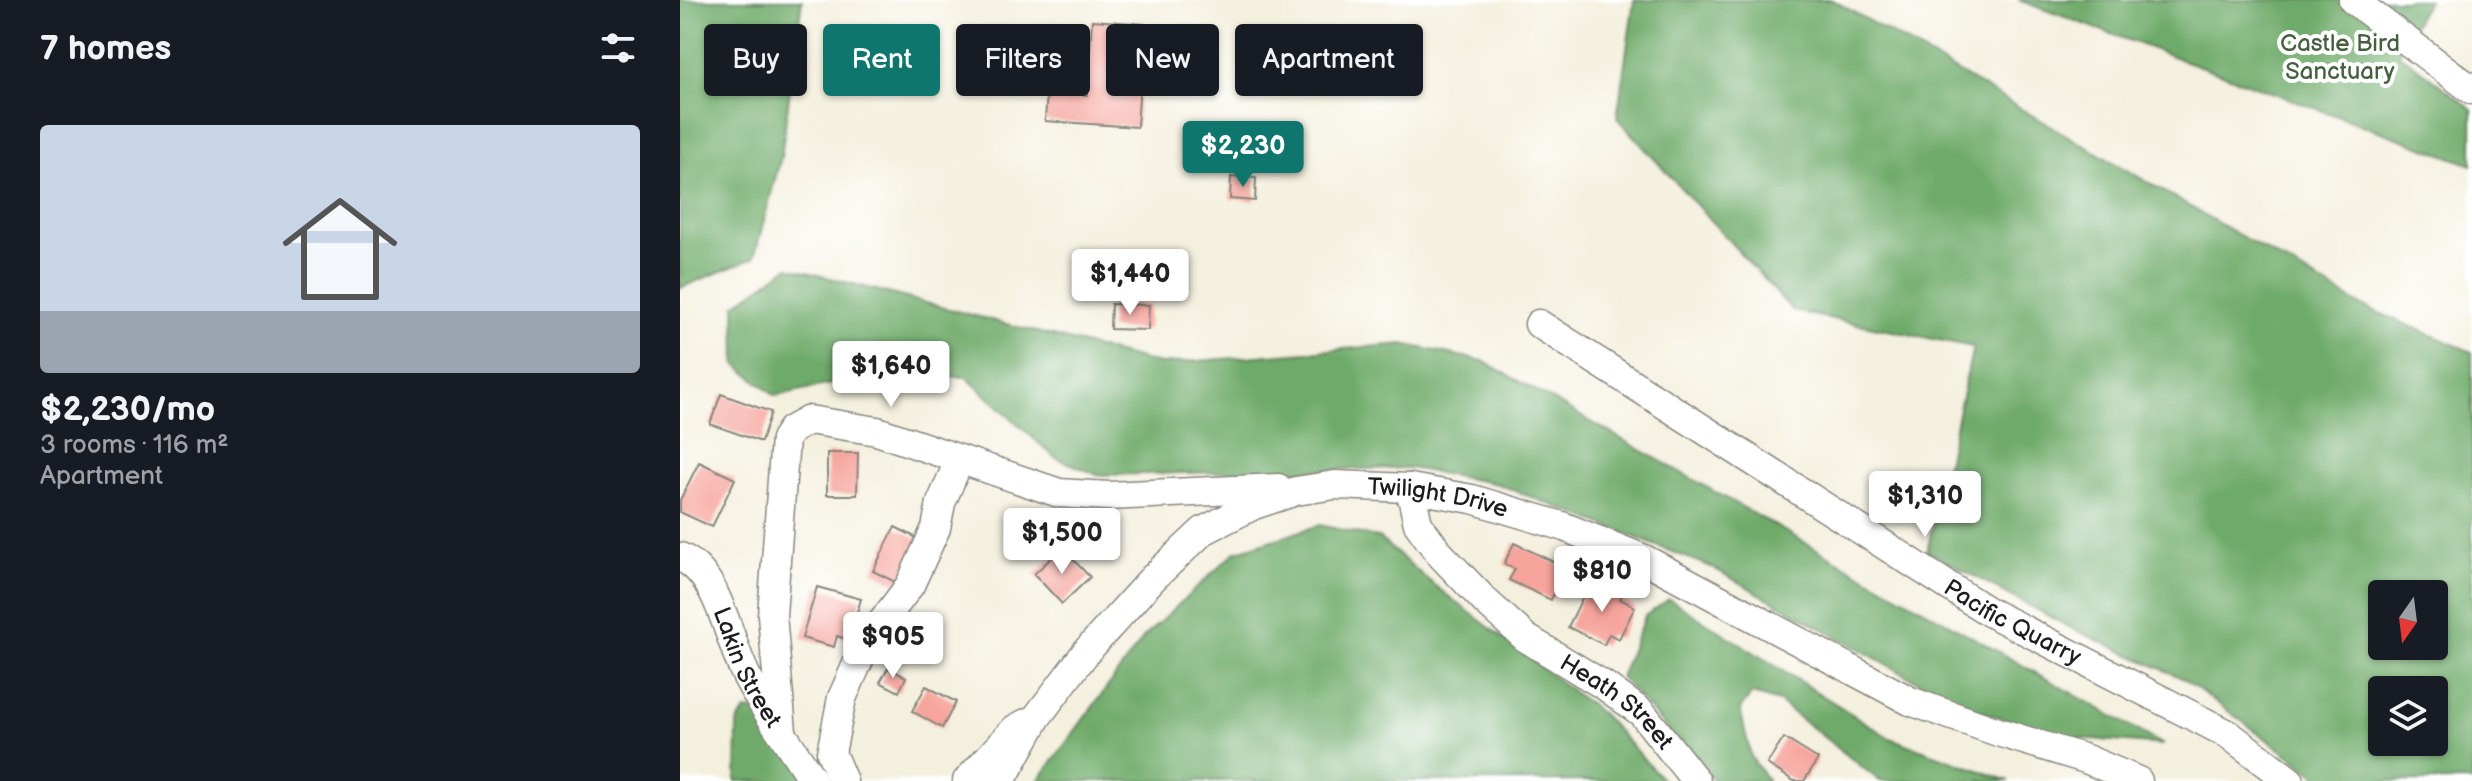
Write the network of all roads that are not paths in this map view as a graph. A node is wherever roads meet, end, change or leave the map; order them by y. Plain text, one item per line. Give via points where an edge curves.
1 (2353, 0) edge
2 (2472, 90) edge
3 (1539, 324) dead end
4 (959, 461) junction
5 (1335, 485) junction
6 (1410, 488) junction
7 (680, 557) edge
8 (1037, 717) junction
9 (782, 732) junction
10 (813, 781) edge
11 (843, 781) edge
12 (967, 781) edge
13 (1001, 781) edge
14 (1696, 781) edge
15 (2138, 781) edge
16 (2290, 781) edge

1 - 2 street
3 - 16 street, Pacific Quarry via 1989,612 2228,734
4 - 5 street via 1059,493 1108,496
4 - 9 street via 877,431 809,420 785,439 772,615
4 - 11 street via 910,585 866,644 842,698 831,753
5 - 6 street, Twilight Drive
5 - 8 street, Twilight Drive via 1254,505 1203,531 1087,651
6 - 14 street, Heath Street via 1418,524 1486,602 1526,638 1642,713
6 - 15 street, Twilight Drive via 1472,499 1575,531 1644,559 1910,701
7 - 9 street, Lakin Street via 692,562 711,587 746,676
8 - 12 street via 1015,729
8 - 13 street, Twilight Drive
9 - 10 street, Lakin Street

